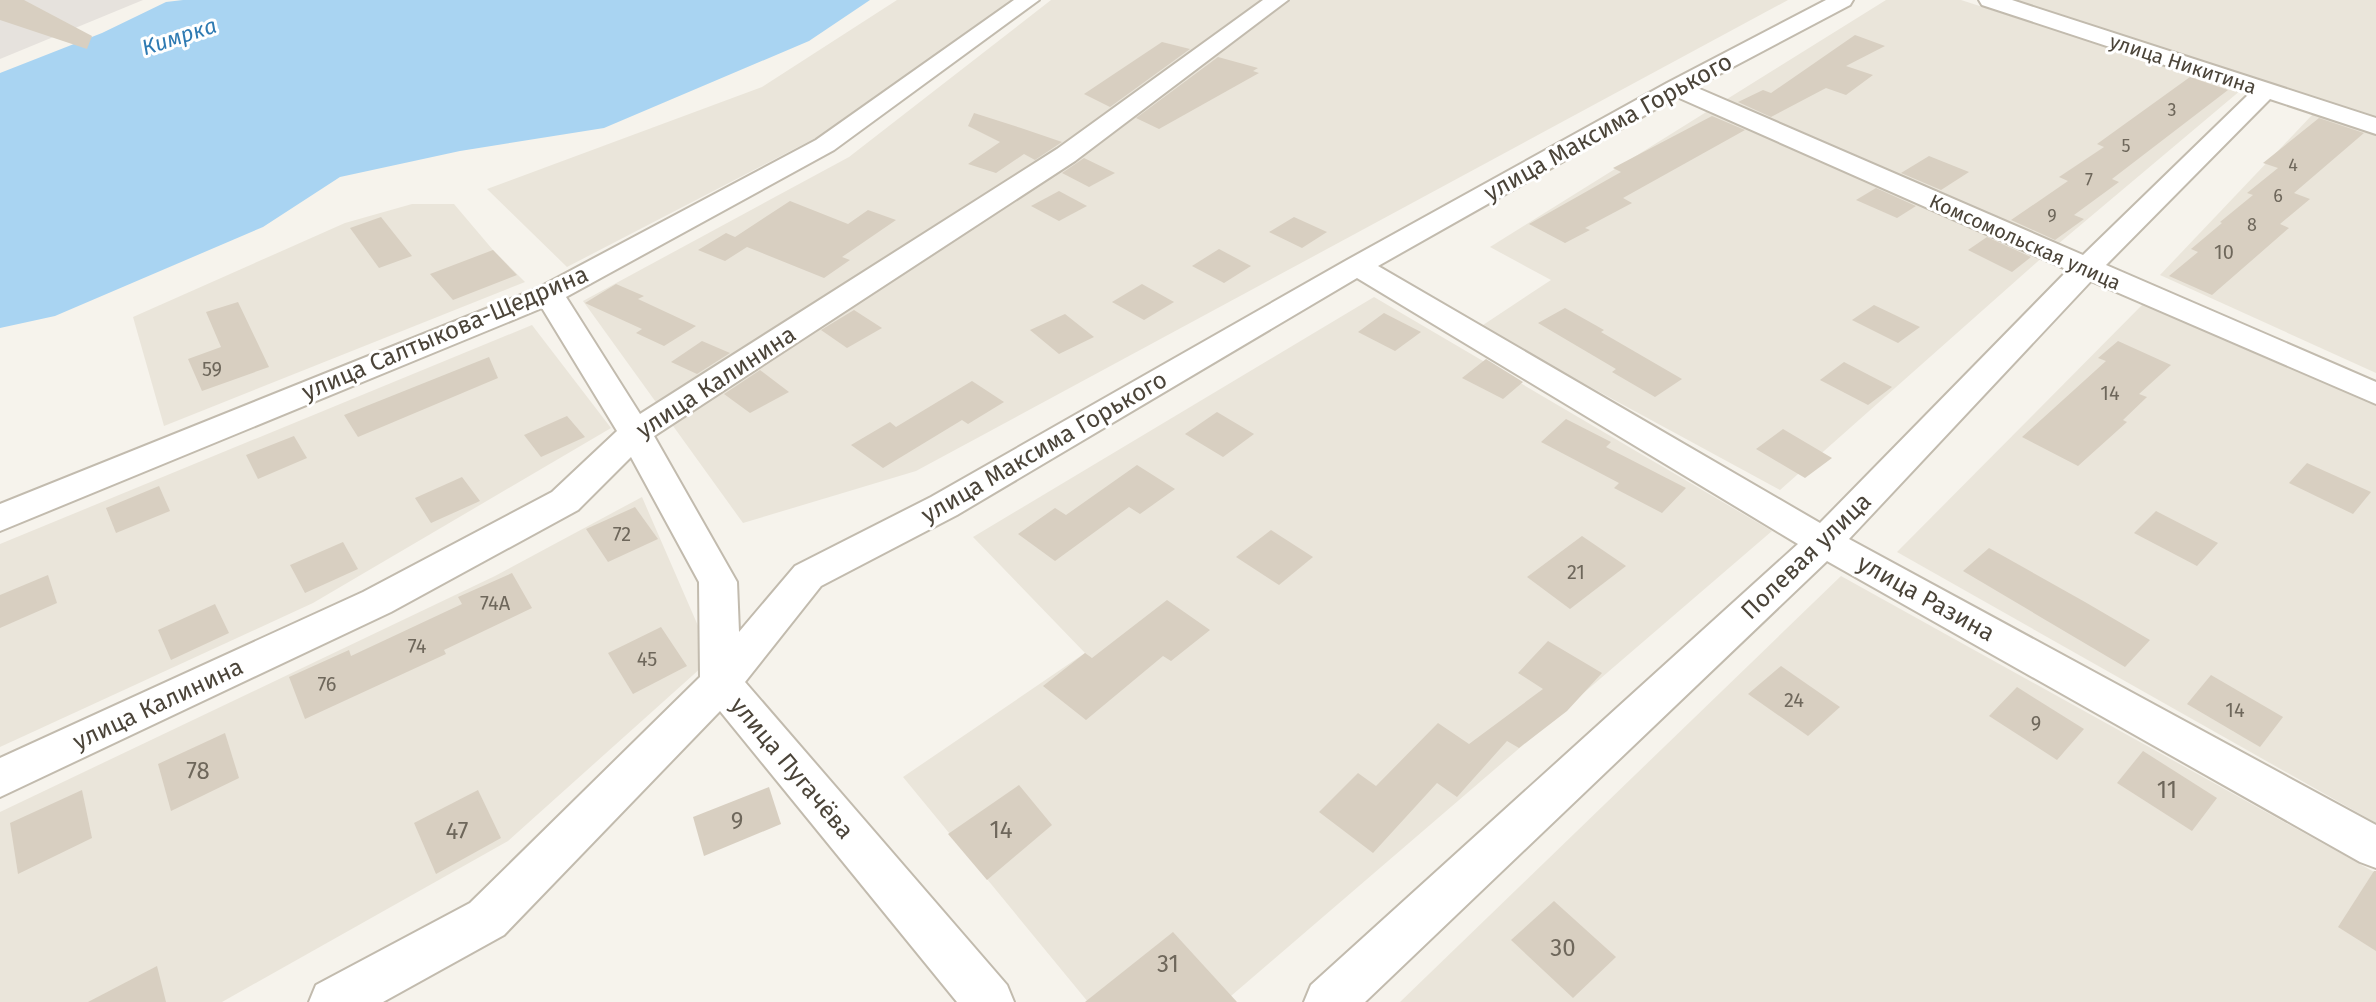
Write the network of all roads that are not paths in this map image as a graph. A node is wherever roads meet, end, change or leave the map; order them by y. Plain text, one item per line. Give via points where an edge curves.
1 (1028, 0) edge
2 (1277, 0) edge
3 (1842, 0) edge
4 (1990, 0) edge
5 (1676, 88) junction
6 (2265, 91) junction
7 (2376, 126) edge
8 (1357, 266) junction
9 (2086, 269) junction
10 (549, 294) junction
11 (2376, 394) edge
12 (635, 433) junction
13 (0, 518) edge
14 (1824, 542) junction
15 (721, 683) junction
16 (0, 778) edge
17 (2376, 848) edge
18 (334, 1002) edge
19 (989, 1002) edge
20 (1329, 1002) edge

1 - 10 street, улица Салтыкова-Щедрина via 825,145
2 - 12 street, улица Калинина via 1066,155
3 - 5 street, улица Максима Горького
4 - 6 street, улица Никитина
5 - 8 street, улица Максима Горького
5 - 9 street, Комсомольская улица
6 - 7 street, улица Никитина
6 - 9 street, Полевая улица
8 - 14 street, улица Разина
8 - 15 street, улица Максима Горького via 944,506 808,576
9 - 11 street, Комсомольская улица
9 - 14 street, Полевая улица
10 - 12 street, улица Пугачёва
10 - 13 street, улица Салтыкова-Щедрина
12 - 15 street, улица Пугачёва via 718,582
12 - 16 street, улица Калинина via 565,501 377,602
14 - 17 street, улица Разина
14 - 20 street, Полевая улица
15 - 18 street, улица Максима Горького via 487,919
15 - 19 street, улица Пугачёва

